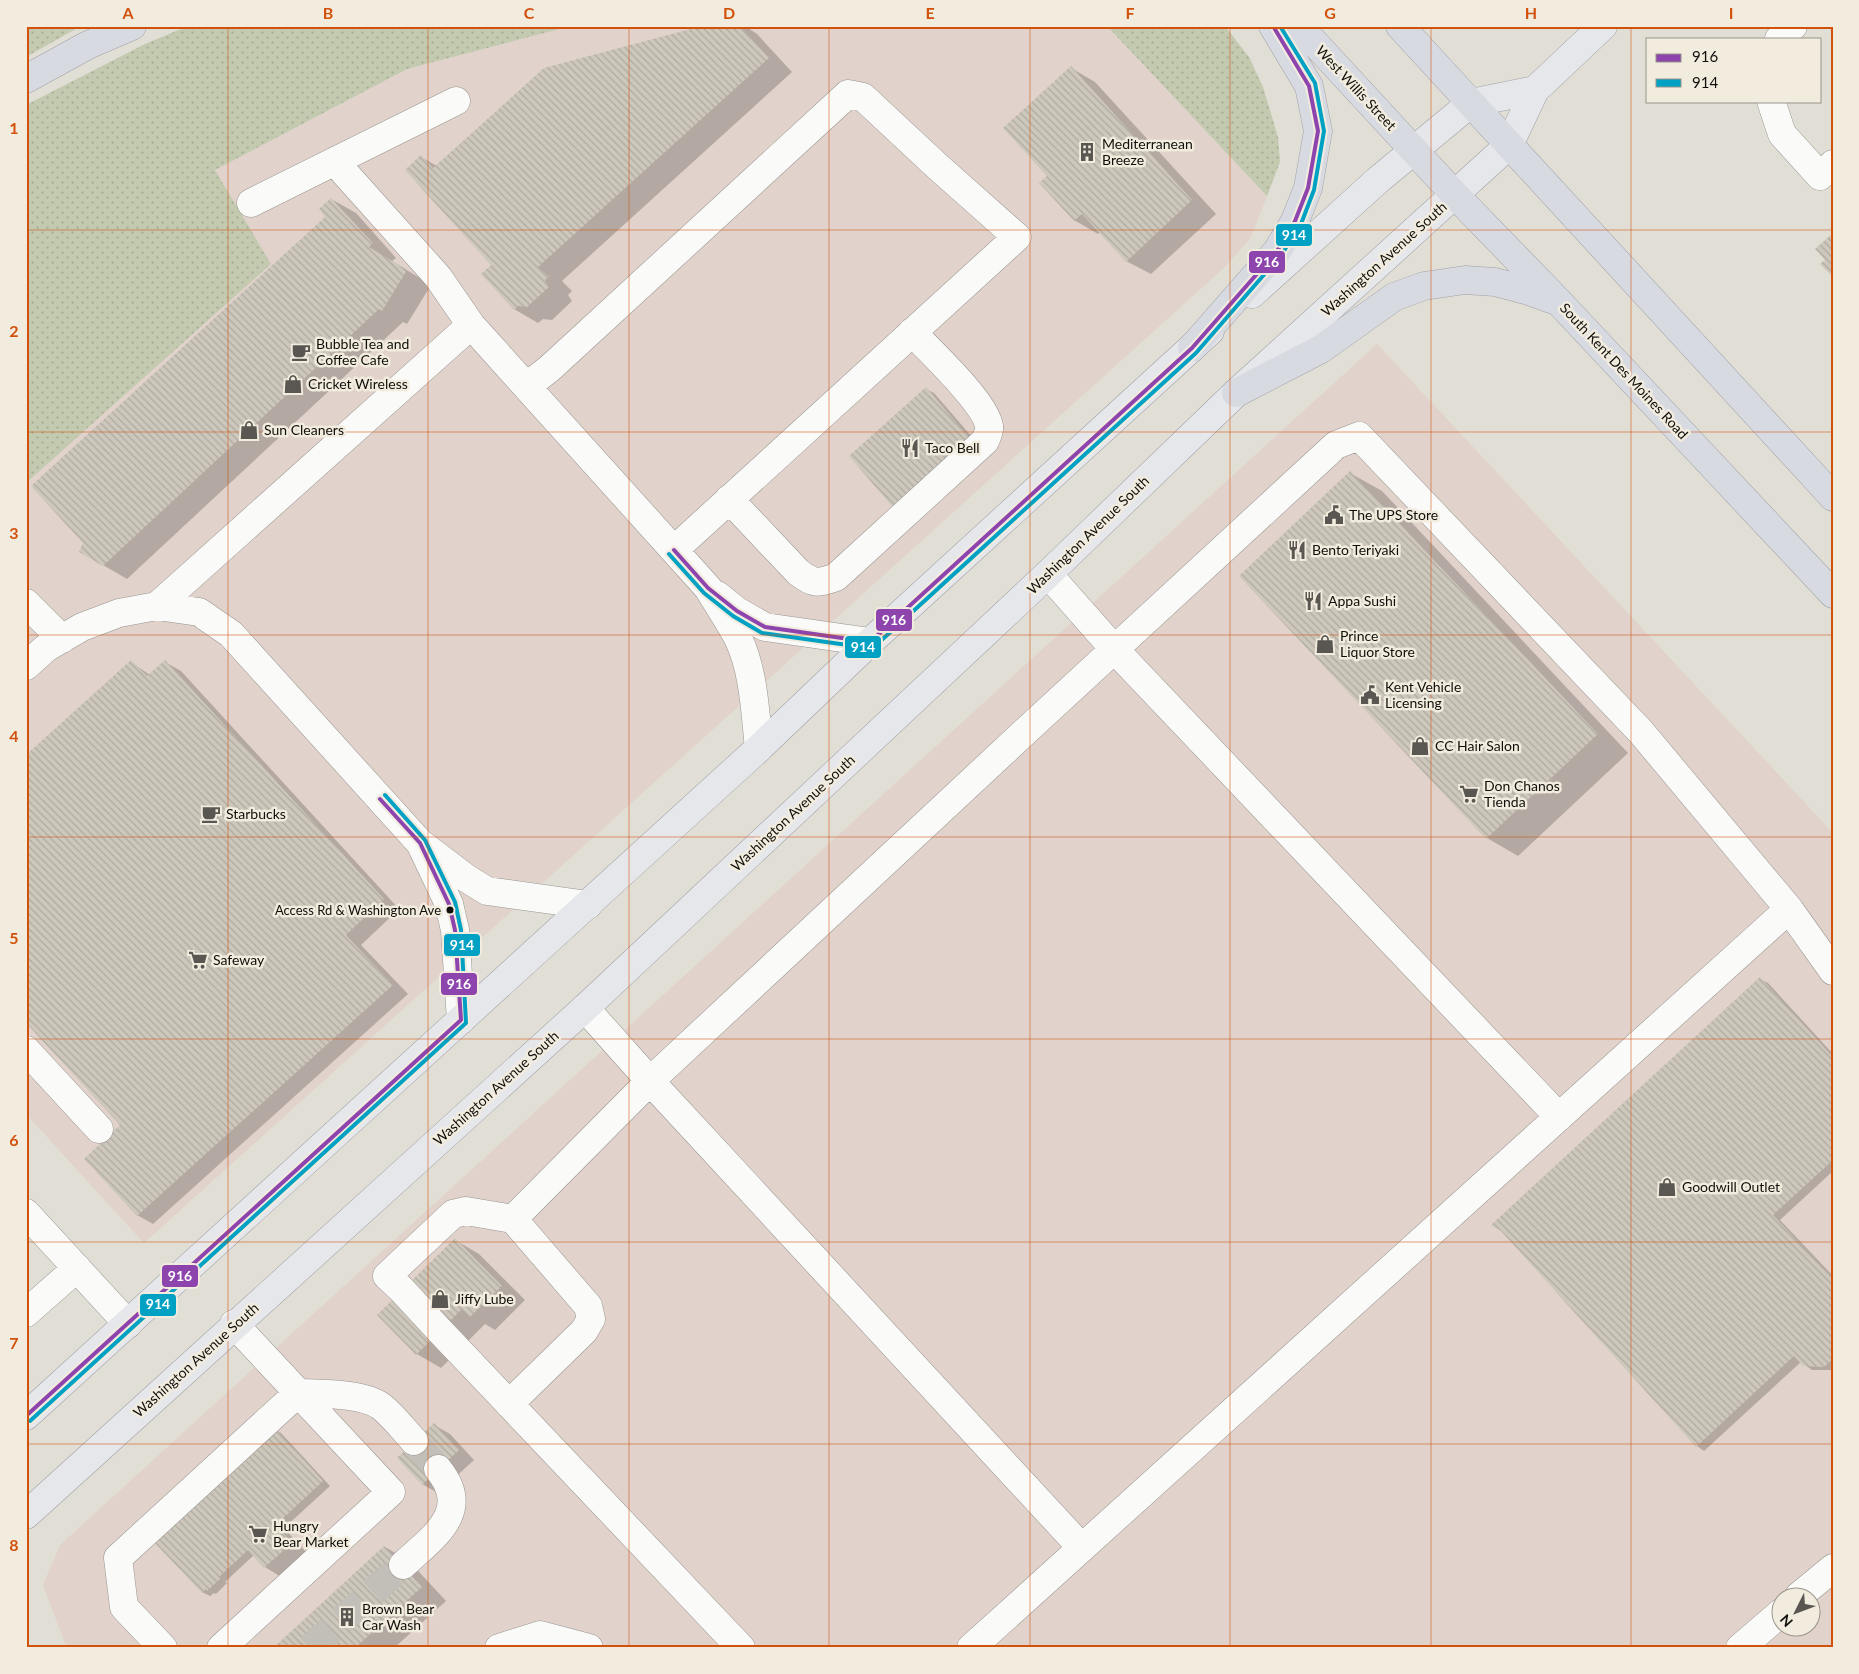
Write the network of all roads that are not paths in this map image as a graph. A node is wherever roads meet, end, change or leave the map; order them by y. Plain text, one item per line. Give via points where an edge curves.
1 (132, 26) edge
2 (1273, 26) edge
3 (1299, 26) edge
4 (1400, 26) edge
5 (1604, 26) edge
6 (1793, 26) edge
7 (1780, 38) edge
8 (26, 79) edge
9 (1534, 90) junction
10 (456, 101) dead end
11 (1771, 102) edge
12 (1471, 103) junction
13 (1509, 145) junction
14 (1413, 150) junction
15 (335, 162) junction
16 (1833, 164) edge
17 (1455, 194) junction
18 (251, 204) dead end
19 (1558, 301) junction
20 (471, 325) junction
21 (912, 332) junction
22 (1192, 348) junction
23 (526, 386) junction
24 (1236, 393) junction
25 (1833, 497) edge
26 (729, 499) junction
27 (674, 550) junction
28 (1048, 574) junction
29 (708, 588) junction
30 (1833, 594) edge
31 (26, 603) edge
32 (157, 606) junction
33 (62, 639) junction
34 (870, 642) junction
35 (1115, 650) junction
36 (26, 666) edge
37 (759, 748) junction
38 (420, 844) junction
39 (588, 905) junction
40 (1789, 909) junction
41 (1833, 971) edge
42 (585, 1008) junction
43 (461, 1020) junction
44 (26, 1050) edge
45 (650, 1081) junction
46 (1559, 1117) junction
47 (99, 1129) dead end
48 (26, 1213) edge
49 (513, 1219) junction
50 (76, 1268) junction
51 (26, 1313) edge
52 (128, 1324) junction
53 (234, 1324) junction
54 (298, 1393) junction
55 (509, 1404) junction
56 (26, 1416) edge
57 (414, 1441) tunnel mouth
58 (438, 1469) tunnel mouth
59 (26, 1515) edge
60 (1082, 1548) junction
61 (403, 1565) tunnel mouth
62 (1833, 1568) edge
63 (1811, 1586) edge
64 (1772, 1621) edge
65 (163, 1648) edge
66 (221, 1648) edge
67 (499, 1648) edge
68 (589, 1648) edge
69 (741, 1648) edge
70 (971, 1648) edge
71 (1740, 1648) edge

1 - 8 highway via 88,45
2 - 22 highway via 1309,86 1318,131 1308,188 1295,221 1277,251
3 - 14 highway, West Willis Street
4 - 12 highway
5 - 9 main road, Washington Avenue South
6 - 7 lane
9 - 12 main road
9 - 13 main road, Washington Avenue South
10 - 15 lane
11 - 16 lane via 1782,134 1820,176
12 - 13 highway
12 - 14 main road
13 - 17 main road, Washington Avenue South
13 - 25 highway
14 - 17 highway, South Kent Des Moines Road
14 - 22 main road
15 - 18 lane
15 - 20 lane via 438,278
17 - 19 highway, South Kent Des Moines Road
17 - 24 main road, Washington Avenue South
19 - 24 highway via 1495,282 1465,280 1424,286 1394,297 1321,349
19 - 30 highway, South Kent Des Moines Road
20 - 23 lane
20 - 32 lane
21 - 23 lane via 1017,237 863,97 848,94 549,369
21 - 26 lane
21 - 26 lane via 975,399 990,428 985,441 836,577 824,582 810,582
22 - 34 main road
23 - 27 lane
24 - 28 main road, Washington Avenue South
26 - 27 lane
27 - 29 lane
28 - 35 lane
28 - 42 main road, Washington Avenue South
29 - 34 lane via 737,611 765,627
29 - 37 lane via 745,656
31 - 33 lane
32 - 33 lane via 119,612
32 - 38 lane via 199,612 231,634
33 - 36 lane
34 - 37 main road
35 - 40 lane via 1336,446 1359,436 1637,728
35 - 45 lane
35 - 46 lane
37 - 39 main road
38 - 39 lane via 487,891
38 - 43 lane via 449,904 455,930
39 - 43 main road
40 - 41 lane
40 - 46 lane
42 - 45 lane
42 - 53 main road, Washington Avenue South
43 - 52 main road
44 - 47 lane
45 - 49 lane
45 - 60 lane
46 - 60 lane
48 - 50 lane
49 - 55 lane via 588,1306 591,1319 584,1331
49 - 55 lane via 466,1211 453,1214 387,1276
50 - 51 lane
50 - 52 lane
52 - 56 main road
53 - 54 lane
53 - 59 main road, Washington Avenue South
54 - 57 lane via 373,1402 382,1407
54 - 65 lane via 118,1558 124,1606
54 - 66 lane via 391,1492
55 - 69 lane
58 - 61 lane via 452,1495 450,1515 438,1532
60 - 70 lane
62 - 63 lane
64 - 71 lane
67 - 68 lane via 540,1635

